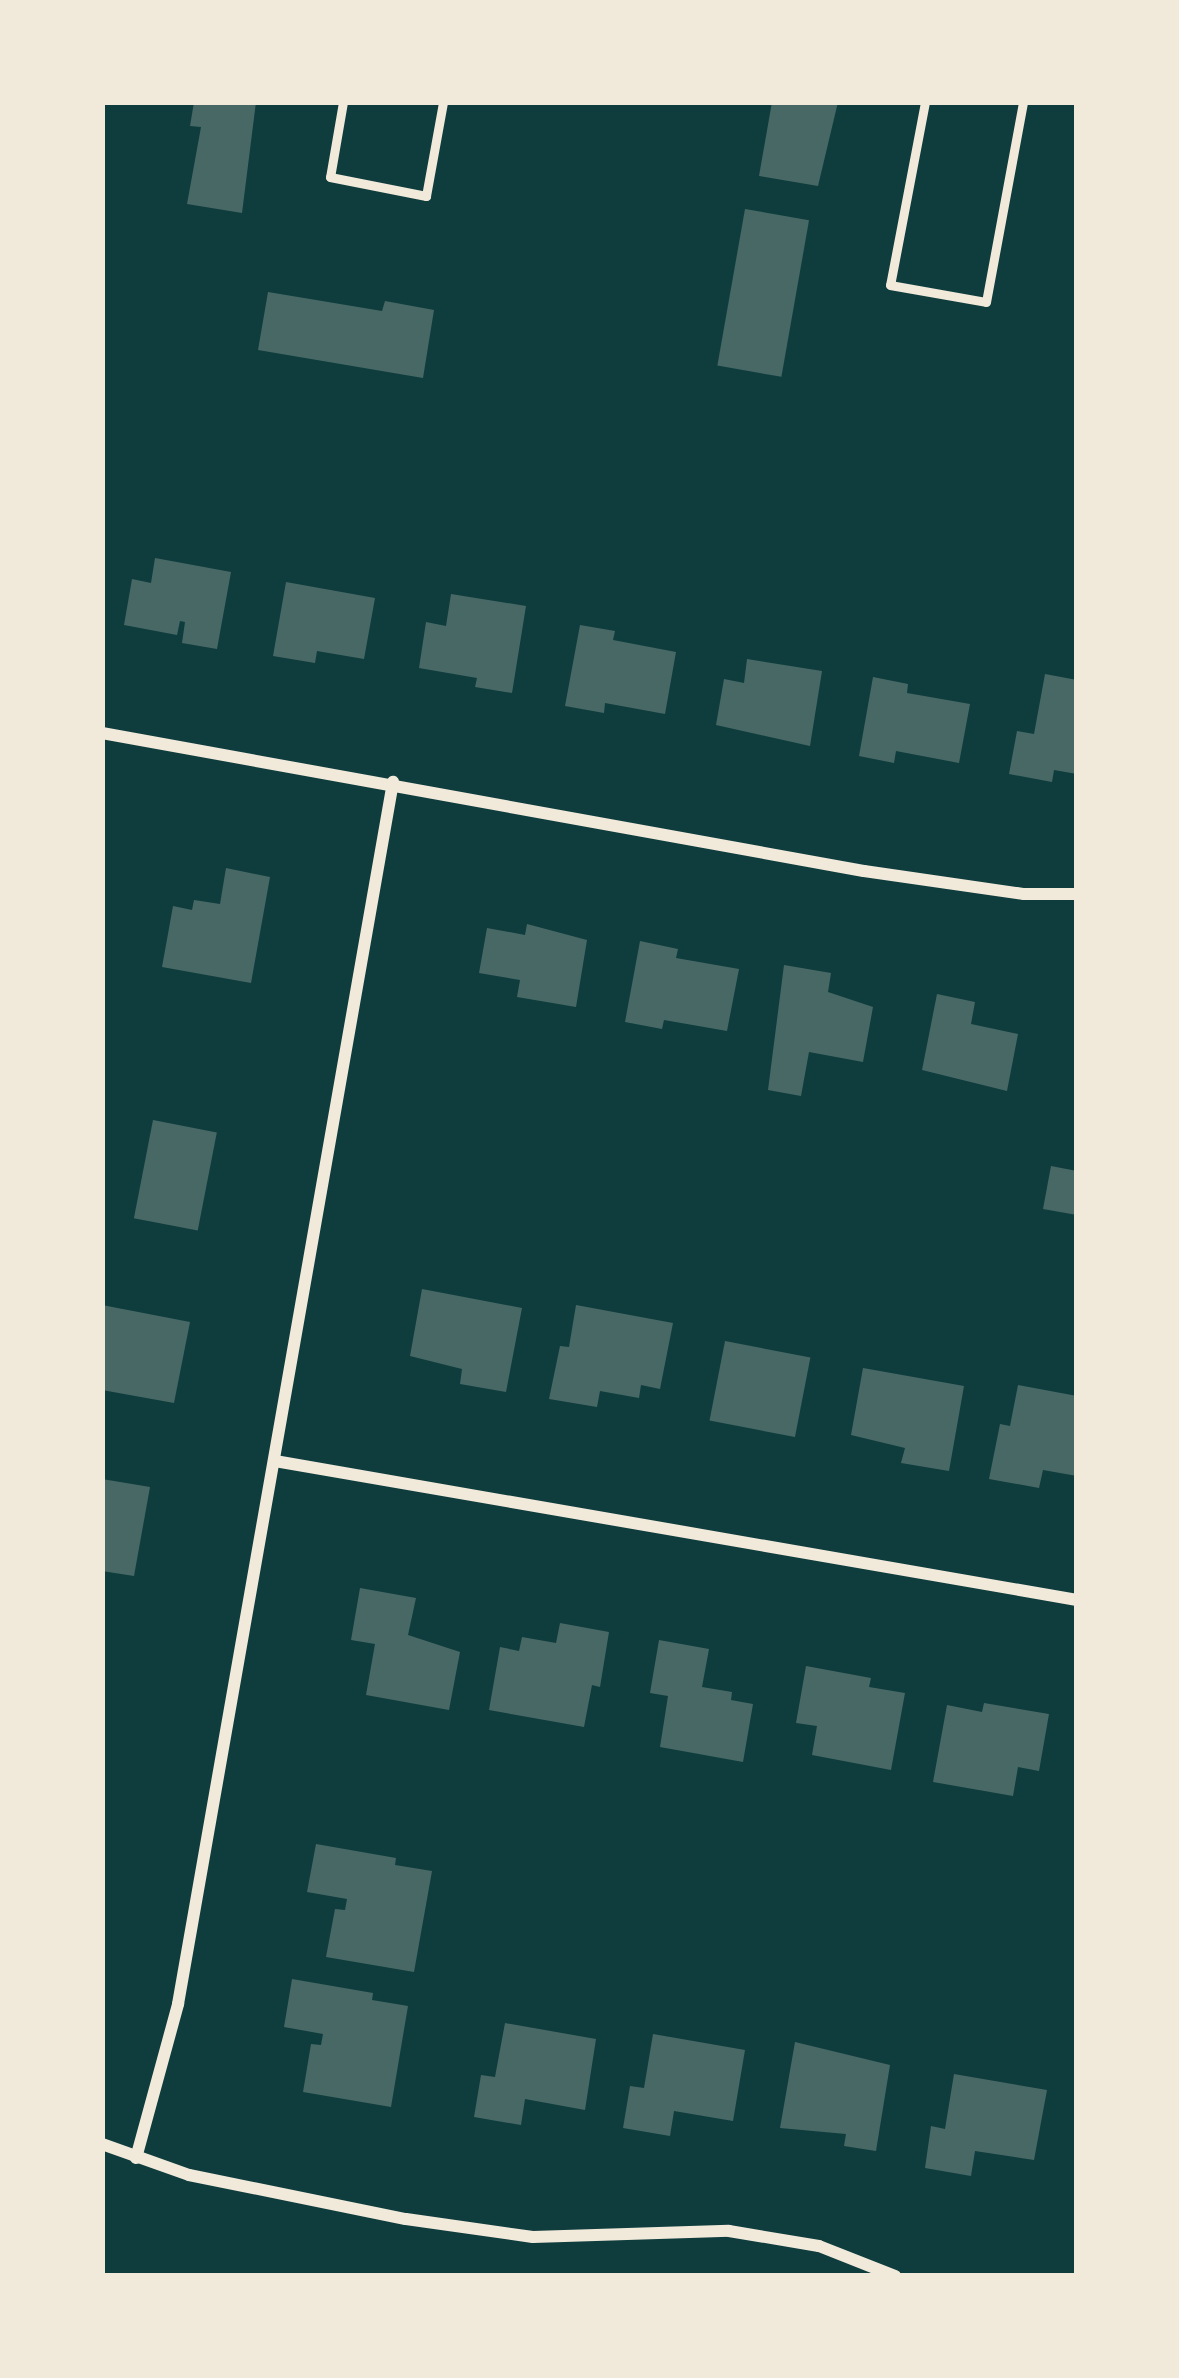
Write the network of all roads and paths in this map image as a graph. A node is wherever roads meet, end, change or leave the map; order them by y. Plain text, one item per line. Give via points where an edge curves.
1 (343, 102) edge
2 (443, 102) edge
3 (925, 102) edge
4 (1023, 102) edge
5 (102, 733) edge
6 (393, 782) junction
7 (1077, 894) edge
8 (275, 1461) junction
9 (1077, 1600) edge
10 (102, 2144) edge
11 (136, 2158) junction
12 (895, 2276) edge

1 - 2 lane via 330,177 426,196
3 - 4 lane via 890,285 986,302
5 - 6 street
6 - 7 street via 864,871
6 - 8 street
8 - 9 street
8 - 11 street via 178,2004
10 - 11 street
11 - 12 street via 384,2214 533,2237 688,2230 774,2236

